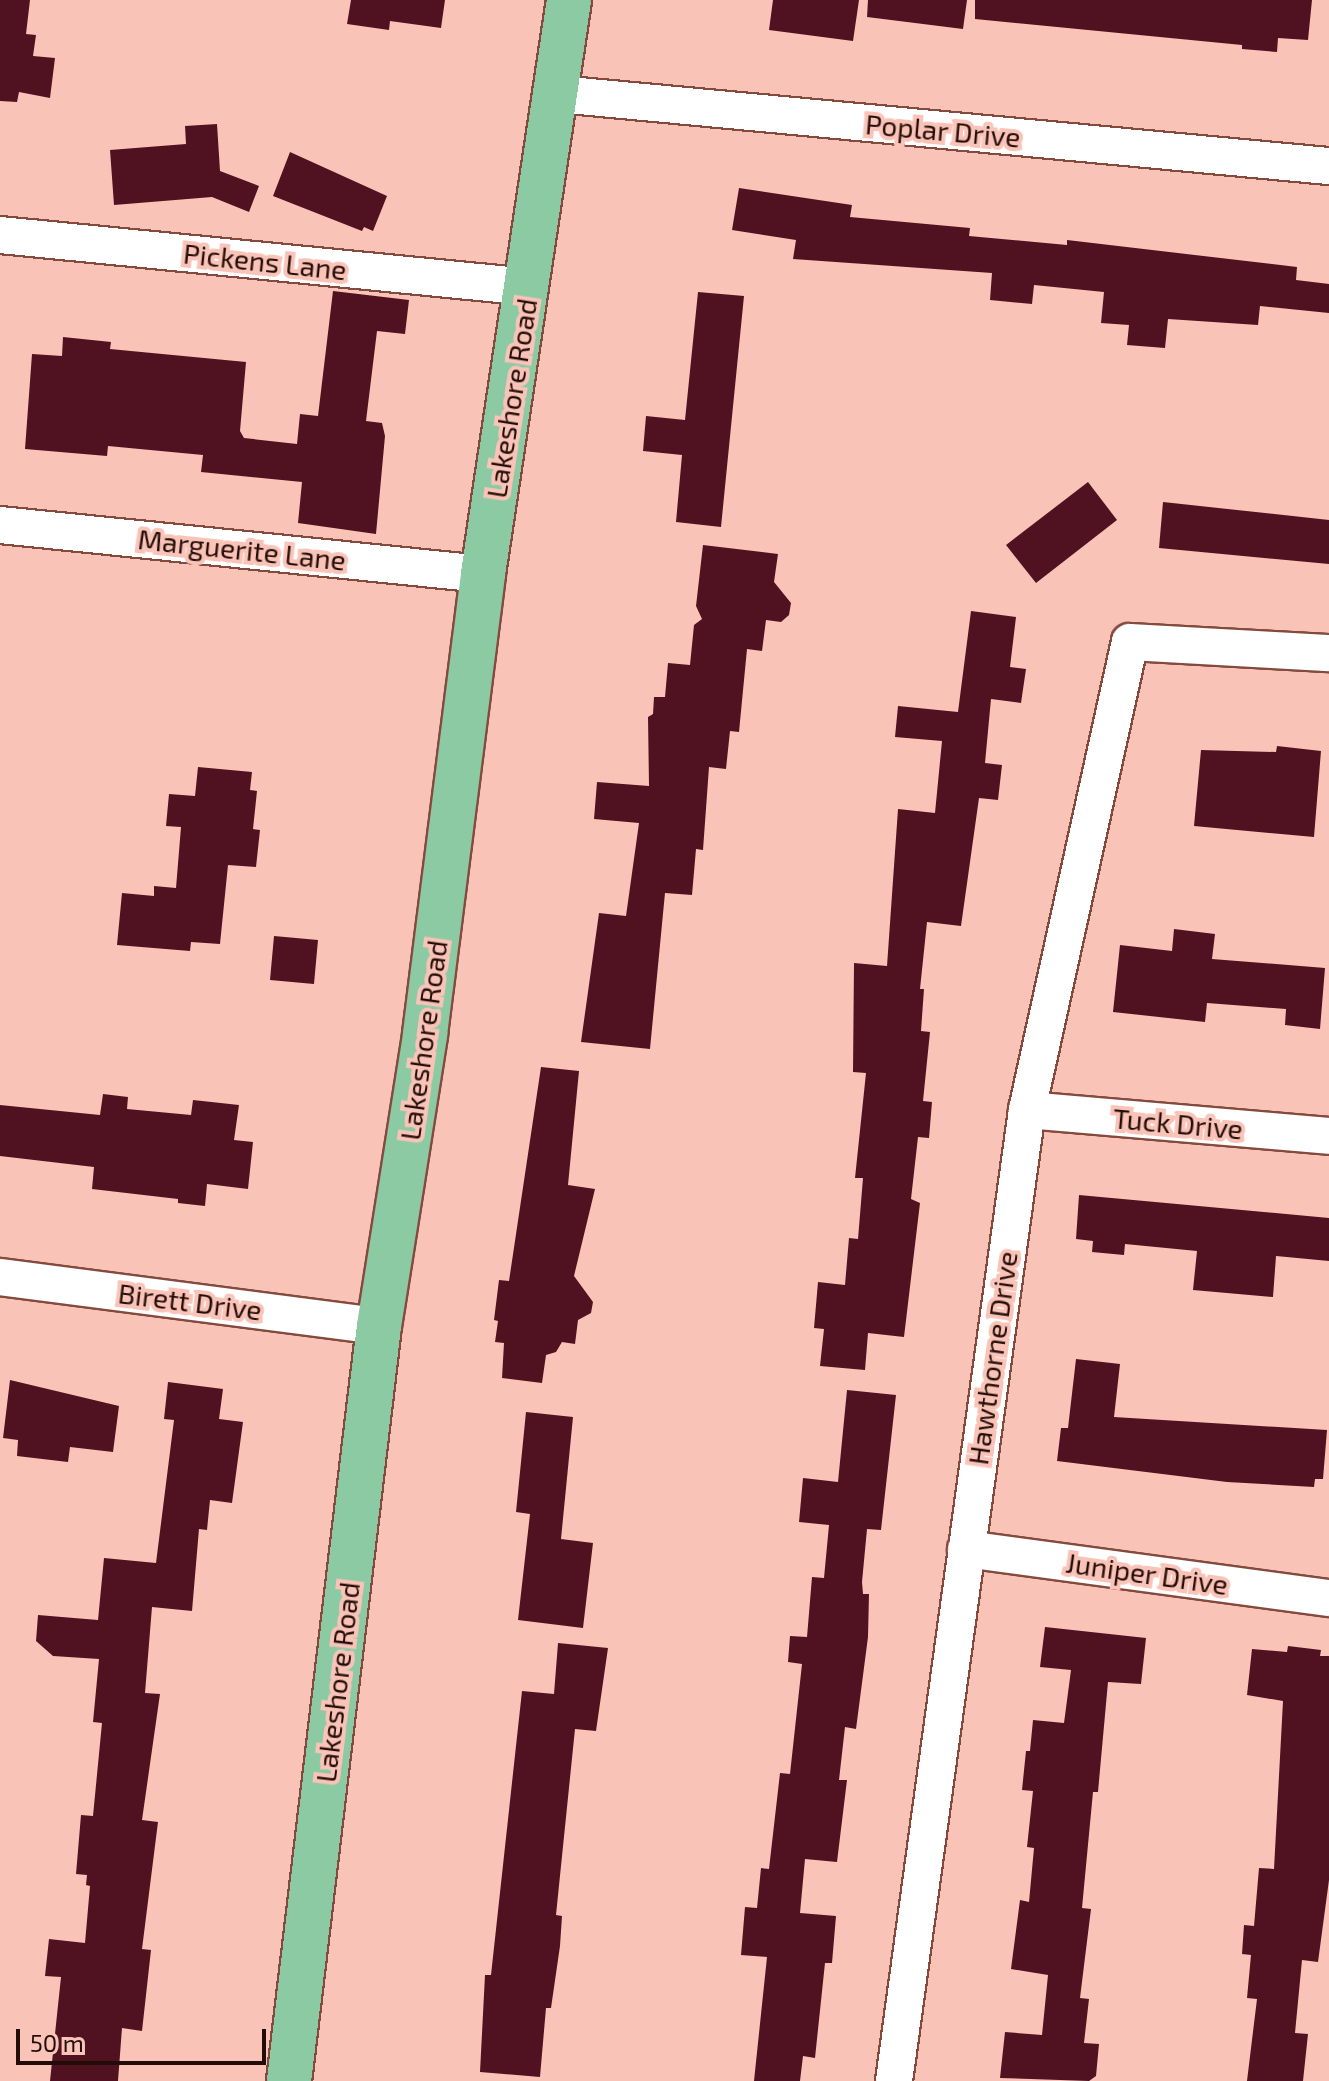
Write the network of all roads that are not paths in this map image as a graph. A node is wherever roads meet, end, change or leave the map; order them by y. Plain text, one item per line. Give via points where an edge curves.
1 (569, 0) edge
2 (558, 94) junction
3 (1329, 166) edge
4 (0, 235) edge
5 (529, 287) junction
6 (0, 525) edge
7 (483, 574) junction
8 (1329, 653) edge
9 (1027, 1110) junction
10 (1329, 1136) edge
11 (0, 1277) edge
12 (379, 1326) junction
13 (966, 1549) junction
14 (1329, 1598) edge
15 (289, 2081) edge
16 (894, 2081) edge

1 - 2 main road, Lakeshore Road
2 - 3 street, Poplar Drive
2 - 5 main road, Lakeshore Road
4 - 5 street, Pickens Lane
5 - 7 main road, Lakeshore Road
6 - 7 street, Marguerite Lane
7 - 12 main road, Lakeshore Road via 425,1034
8 - 9 street, Hawthorne Drive via 1130,642
9 - 10 street, Tuck Drive
9 - 13 street, Hawthorne Drive
11 - 12 street, Birett Drive
12 - 15 main road, Lakeshore Road
13 - 14 street, Juniper Drive
13 - 16 street, Hawthorne Drive

